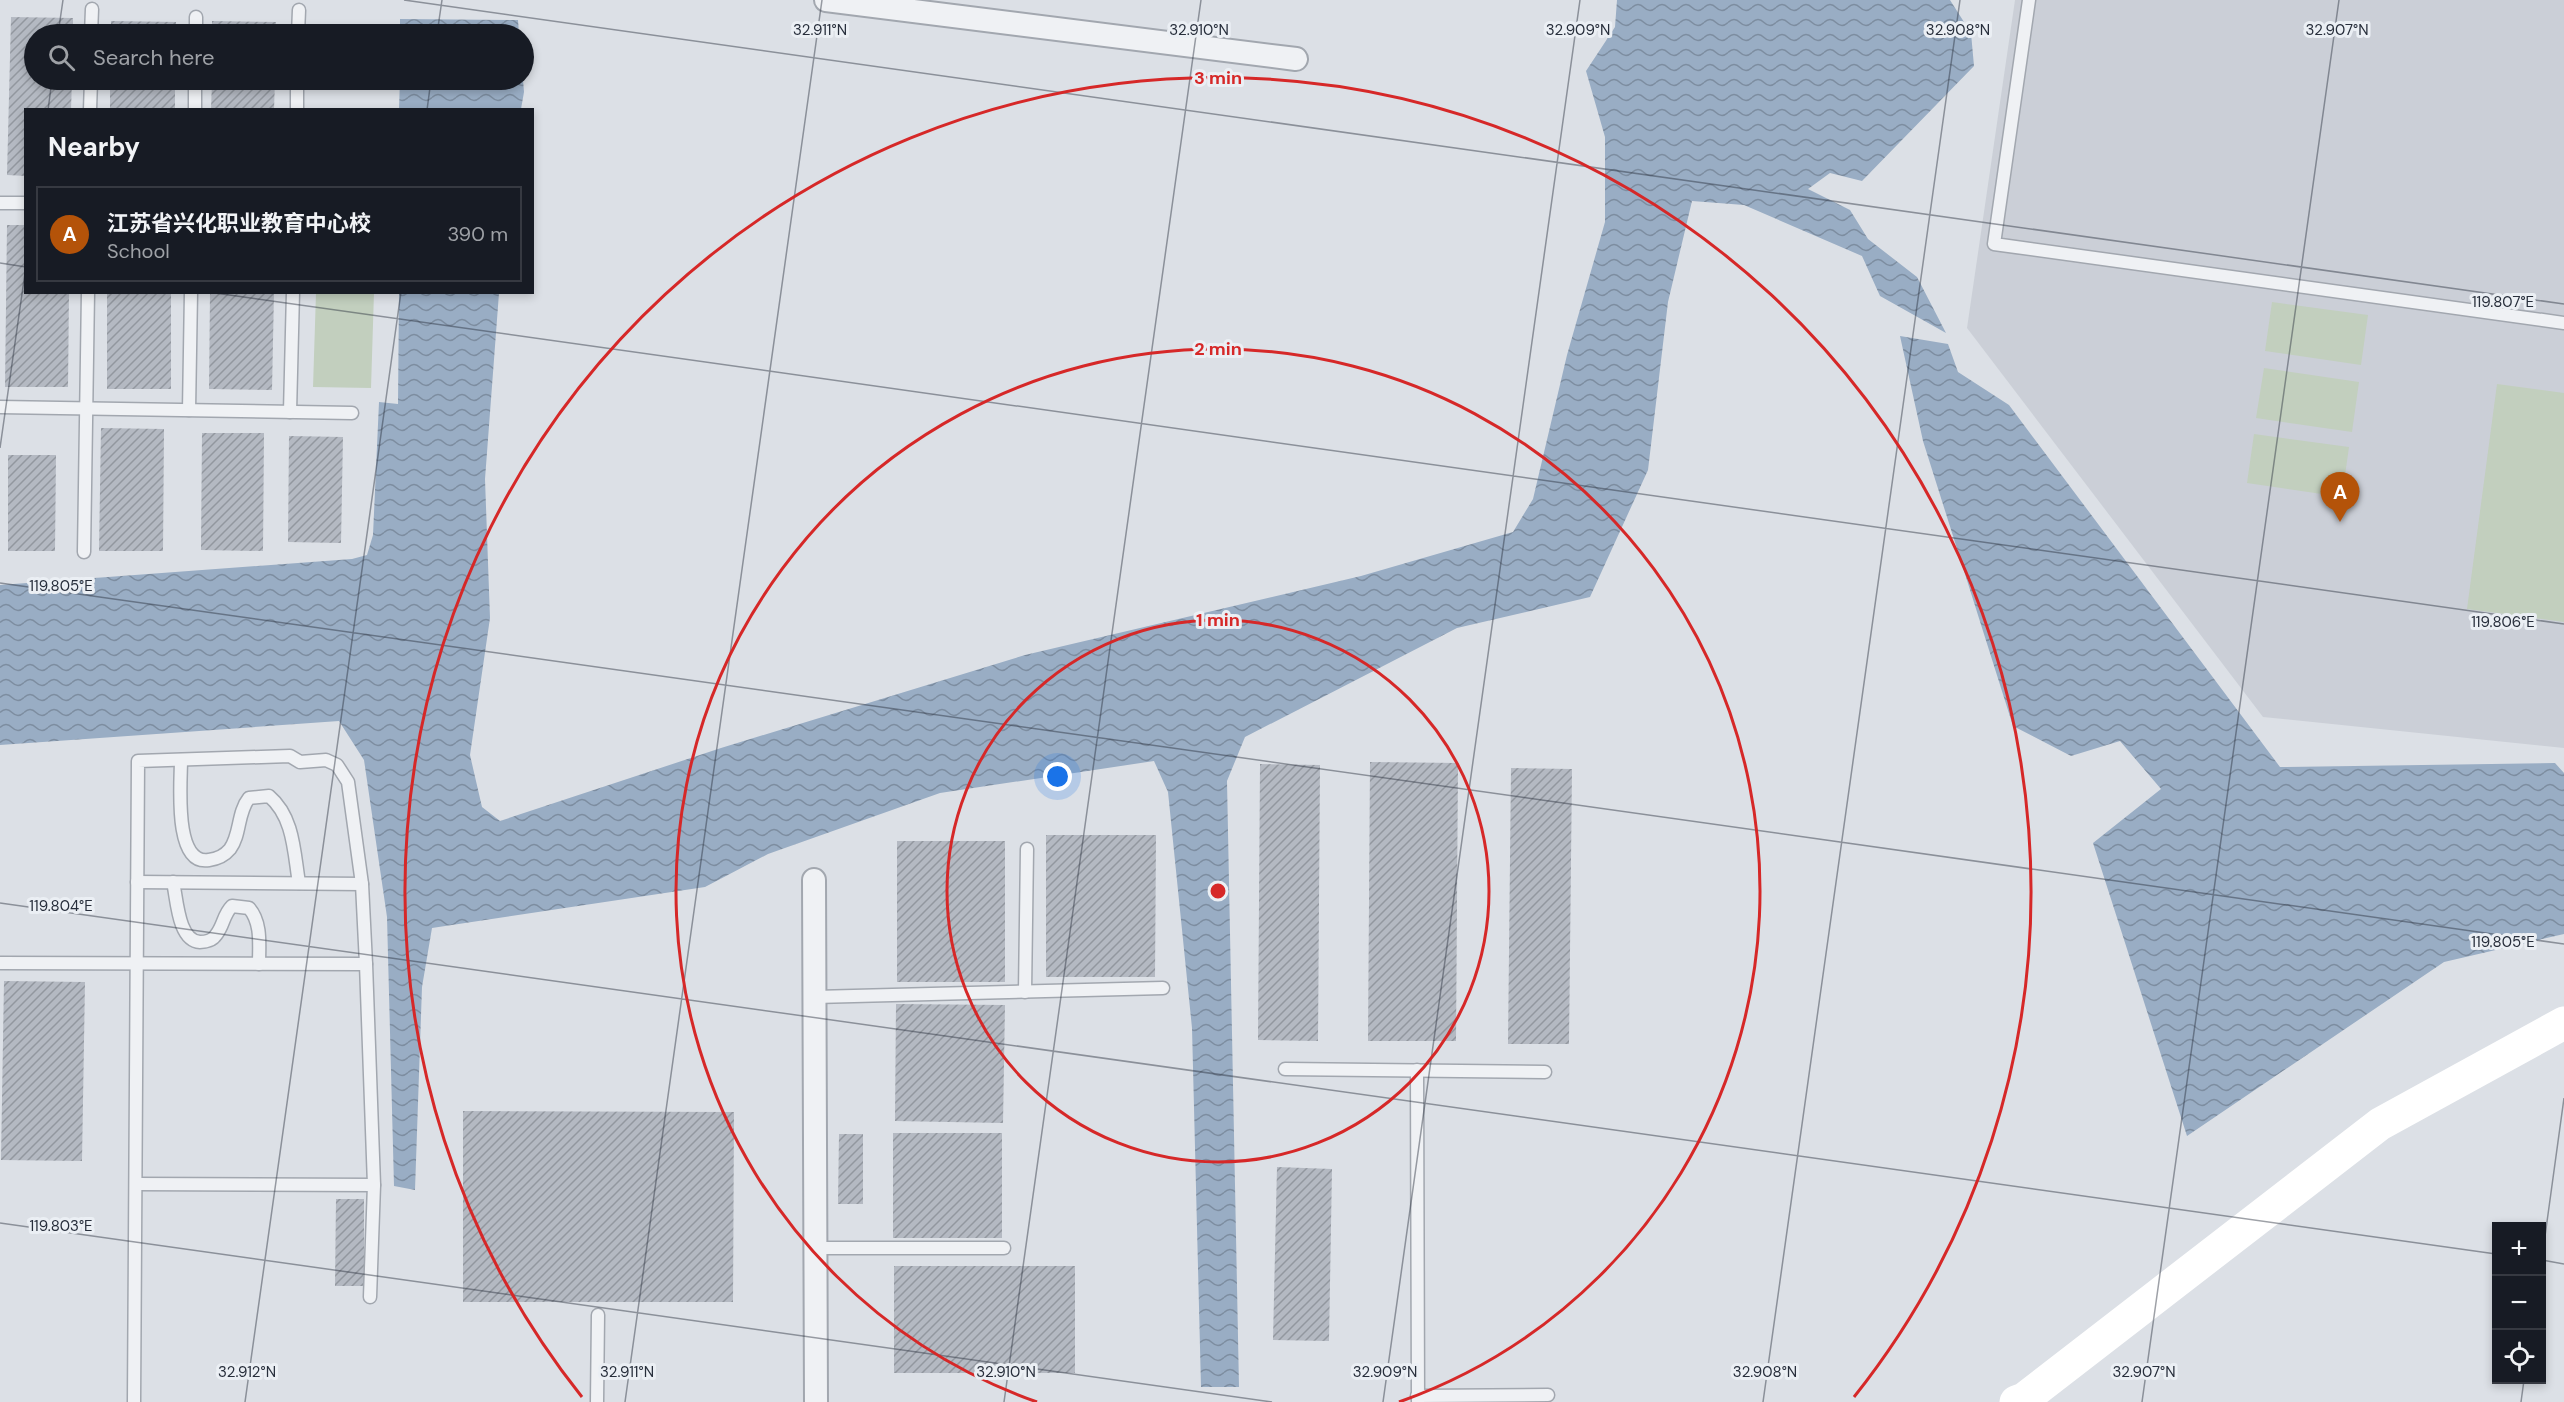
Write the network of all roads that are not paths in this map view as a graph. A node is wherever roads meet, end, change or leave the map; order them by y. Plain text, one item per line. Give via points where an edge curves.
1 (826, 0) edge
2 (2029, 0) edge
3 (92, 9) dead end
4 (299, 10) dead end
5 (196, 17) dead end
6 (91, 24) edge
7 (196, 24) edge
8 (298, 24) edge
9 (1296, 59) dead end
10 (91, 90) edge
11 (195, 90) edge
12 (297, 90) edge
13 (90, 108) edge
14 (195, 108) edge
15 (297, 108) edge
16 (0, 203) edge
17 (24, 203) edge
18 (88, 294) edge
19 (192, 294) edge
20 (293, 294) edge
21 (2564, 324) edge
22 (0, 407) edge
23 (86, 408) junction
24 (189, 410) junction
25 (290, 412) junction
26 (352, 413) dead end
27 (84, 552) dead end
28 (181, 760) junction
29 (1027, 849) dead end
30 (814, 880) dead end
31 (137, 882) junction
32 (173, 882) junction
33 (299, 883) junction
34 (362, 884) junction
35 (0, 963) edge
36 (136, 963) junction
37 (259, 964) junction
38 (366, 964) junction
39 (1163, 988) dead end
40 (1025, 992) junction
41 (815, 997) junction
42 (2564, 1023) edge
43 (1285, 1069) dead end
44 (1417, 1070) junction
45 (1545, 1072) dead end
46 (135, 1184) junction
47 (374, 1185) junction
48 (816, 1248) junction
49 (1004, 1248) dead end
50 (370, 1297) dead end
51 (598, 1315) dead end
52 (1548, 1395) dead end
53 (1418, 1399) edge
54 (134, 1402) edge
55 (597, 1402) edge
56 (816, 1402) edge
57 (2016, 1402) edge

1 - 9 street
2 - 21 lane via 1994,244
3 - 6 lane
4 - 8 lane
5 - 7 lane
10 - 13 lane
11 - 14 lane
12 - 15 lane
16 - 17 lane
18 - 23 lane
19 - 24 lane
20 - 25 lane
22 - 23 lane
23 - 24 lane
23 - 27 lane
24 - 25 lane
25 - 26 lane
28 - 31 lane via 138,761
28 - 33 lane via 183,832 186,846 195,857 205,861 230,849 242,807 249,798 269,796 282,807 292,836
28 - 34 lane via 290,756 300,762 326,760 337,765 348,782
29 - 40 lane
30 - 41 street
31 - 32 lane
31 - 36 lane
32 - 33 lane
32 - 37 lane via 182,924 189,938 197,942 207,942 216,936 232,906 249,908 258,927
33 - 34 lane
34 - 38 lane
35 - 36 lane
36 - 37 lane
36 - 46 lane
37 - 38 lane
38 - 47 lane
39 - 40 lane
40 - 41 lane
41 - 48 street
42 - 57 street via 2380,1124
43 - 44 lane
44 - 45 lane
44 - 53 lane
46 - 47 lane
46 - 54 lane
47 - 50 lane
48 - 49 lane
48 - 56 street
51 - 55 lane
52 - 53 lane

